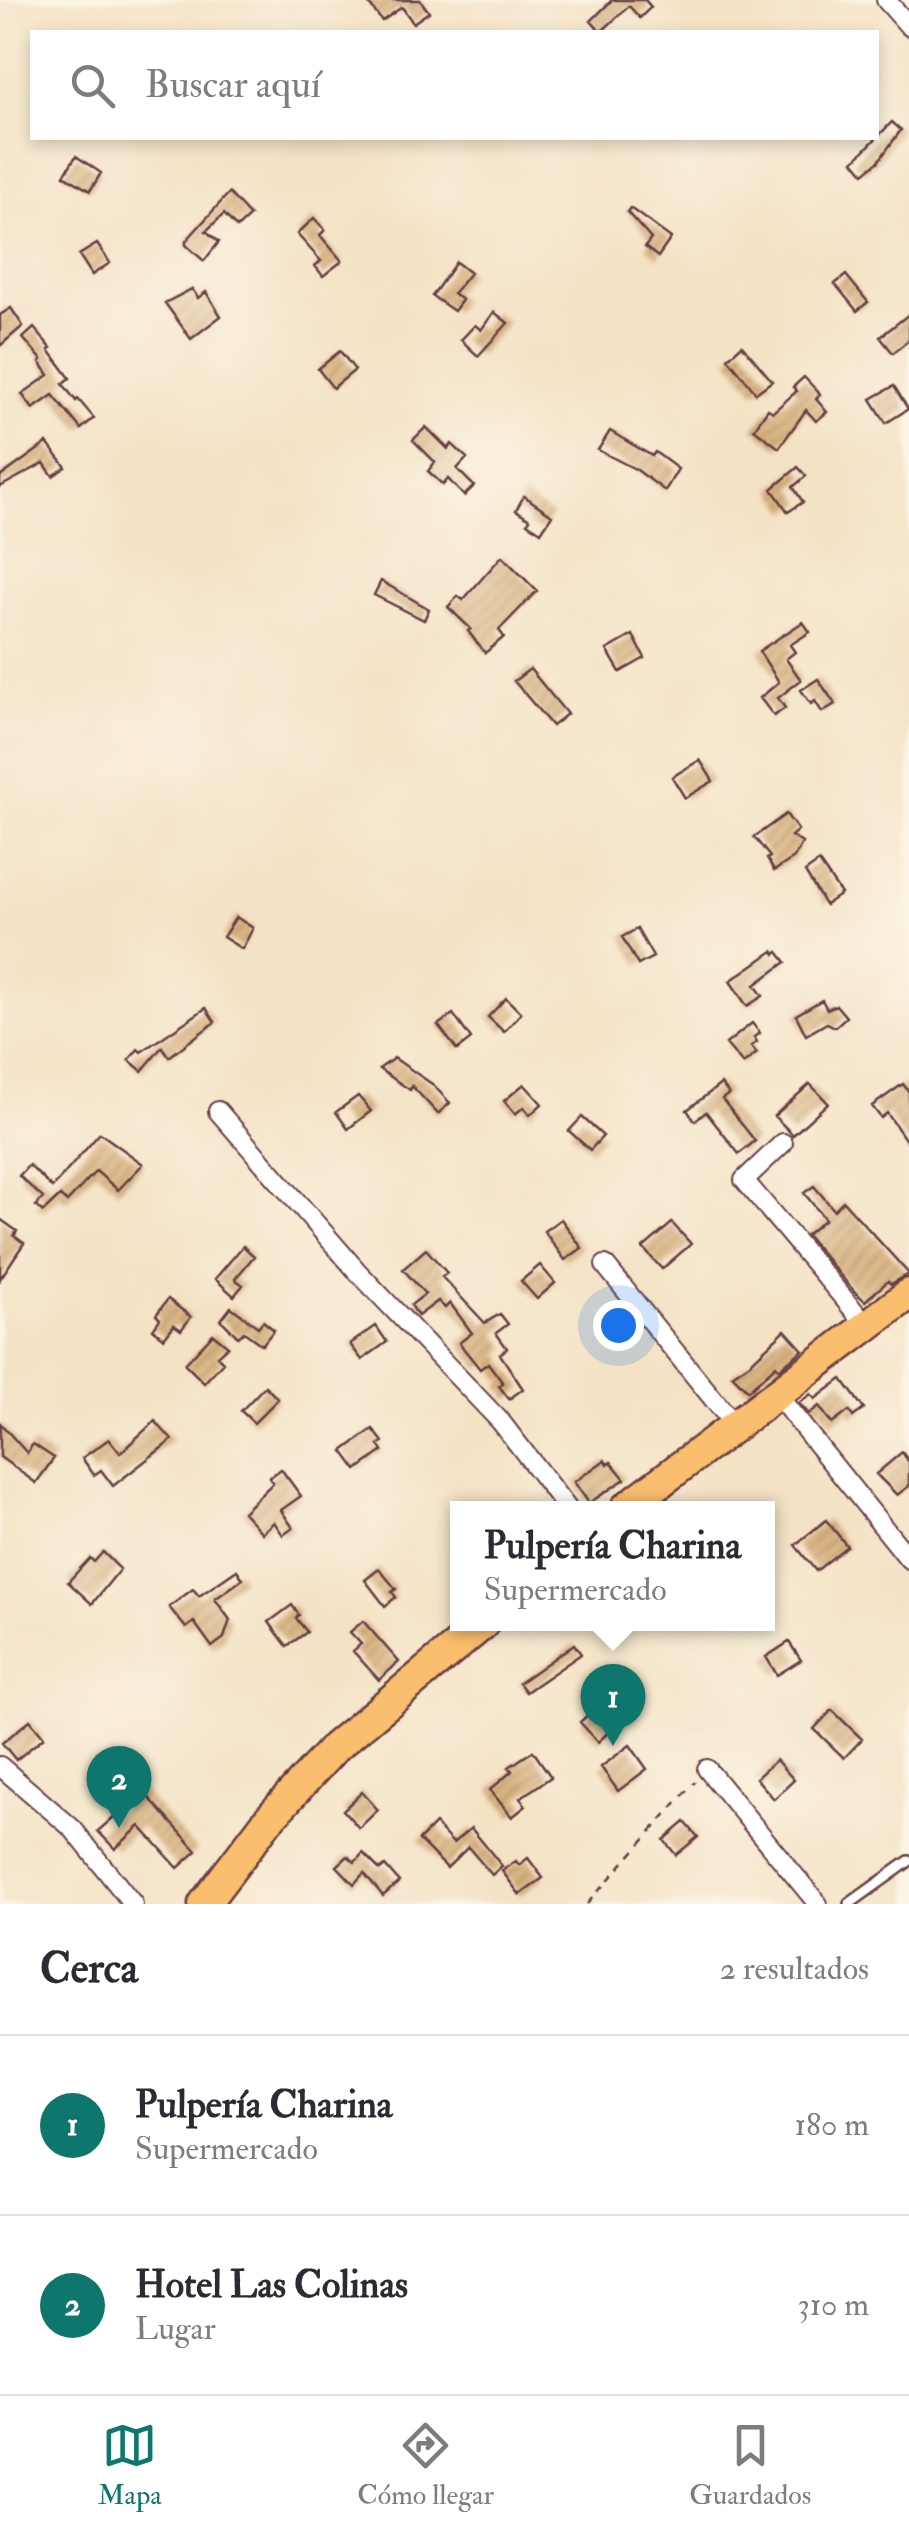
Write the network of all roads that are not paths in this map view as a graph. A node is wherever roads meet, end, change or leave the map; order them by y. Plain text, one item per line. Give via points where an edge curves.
1 (886, 0) edge
2 (909, 26) edge
3 (218, 1112) dead end
4 (783, 1144) dead end
5 (605, 1264) dead end
6 (909, 1294) edge
7 (867, 1326) junction
8 (778, 1396) junction
9 (736, 1427) junction
10 (562, 1501) edge
11 (636, 1501) edge
12 (909, 1559) edge
13 (476, 1631) edge
14 (0, 1766) edge
15 (707, 1769) road end
16 (909, 1861) edge
17 (133, 1904) edge
18 (204, 1904) edge
19 (818, 1904) edge
20 (850, 1904) edge

1 - 2 street
3 - 10 street via 502,1422
4 - 7 street via 744,1180
5 - 9 street
6 - 7 highway
7 - 8 highway
8 - 9 highway
8 - 12 street
9 - 11 highway
13 - 18 highway via 335,1747
14 - 17 street via 73,1829
15 - 19 street
16 - 20 lane

